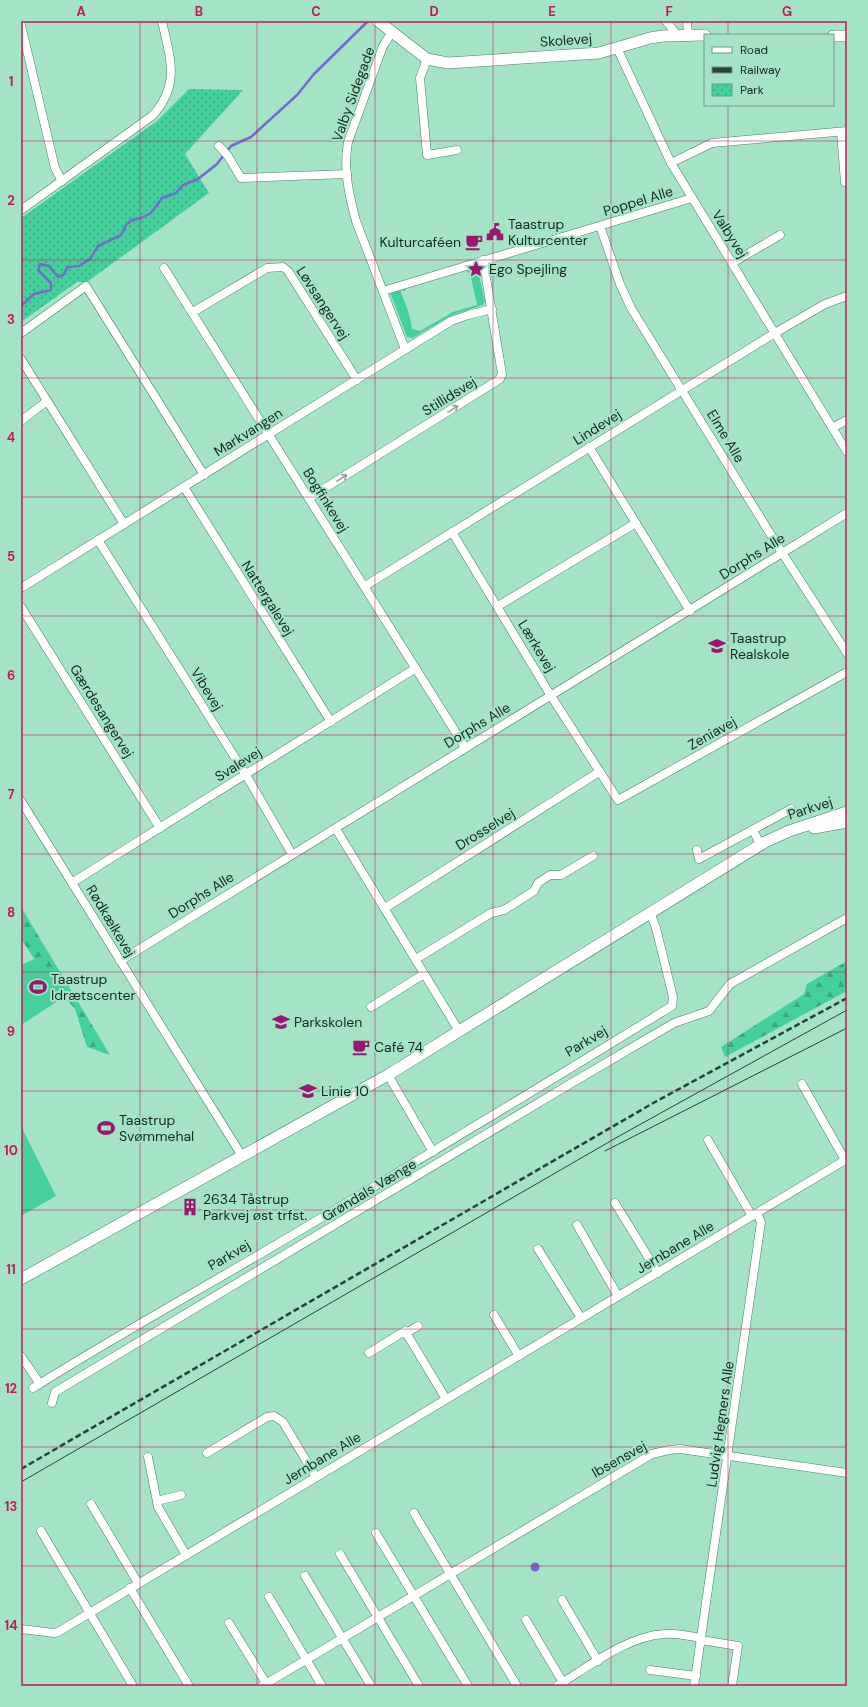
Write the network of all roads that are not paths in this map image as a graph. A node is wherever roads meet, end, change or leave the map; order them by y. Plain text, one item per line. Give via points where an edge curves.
1 (162, 21) edge
2 (378, 21) edge
3 (666, 21) edge
4 (687, 21) edge
5 (21, 25) edge
6 (392, 32) junction
7 (682, 35) junction
8 (704, 35) edge
9 (834, 36) edge
10 (847, 36) edge
11 (617, 48) junction
12 (427, 59) junction
13 (844, 132) edge
14 (457, 150) dead end
15 (223, 151) dead end
16 (671, 163) junction
17 (347, 174) junction
18 (62, 181) junction
19 (845, 182) dead end
20 (692, 198) junction
21 (21, 210) edge
22 (600, 226) junction
23 (780, 235) dead end
24 (483, 260) junction
25 (732, 263) junction
26 (164, 268) dead end
27 (384, 291) junction
28 (847, 296) edge
29 (492, 309) junction
30 (193, 312) junction
31 (21, 333) edge
32 (774, 333) junction
33 (406, 349) junction
34 (21, 359) edge
35 (357, 380) junction
36 (682, 390) junction
37 (47, 401) junction
38 (847, 420) edge
39 (21, 421) edge
40 (832, 428) junction
41 (269, 434) junction
42 (589, 447) junction
43 (847, 452) edge
44 (204, 474) junction
45 (184, 487) junction
46 (309, 498) junction
47 (847, 513) edge
48 (636, 523) junction
49 (124, 524) junction
50 (452, 532) junction
51 (98, 540) junction
52 (782, 552) junction
53 (365, 586) junction
54 (21, 588) edge
55 (498, 606) junction
56 (21, 607) edge
57 (690, 611) junction
58 (847, 653) edge
59 (416, 668) junction
60 (847, 672) edge
61 (552, 696) junction
62 (330, 722) junction
63 (465, 747) junction
64 (599, 772) junction
65 (246, 775) junction
66 (21, 802) edge
67 (791, 809) dead end
68 (847, 812) edge
69 (847, 822) edge
70 (160, 828) junction
71 (336, 829) junction
72 (753, 830) junction
73 (762, 845) junction
74 (696, 850) dead end
75 (292, 854) junction
76 (593, 856) dead end
77 (73, 882) junction
78 (385, 908) junction
79 (650, 912) junction
80 (847, 918) edge
81 (416, 959) junction
82 (120, 961) junction
83 (424, 974) junction
84 (371, 1007) dead end
85 (459, 1031) junction
86 (388, 1075) junction
87 (802, 1084) dead end
88 (708, 1140) dead end
89 (433, 1152) junction
90 (242, 1156) junction
91 (846, 1160) edge
92 (615, 1203) dead end
93 (755, 1214) junction
94 (577, 1225) dead end
95 (538, 1249) dead end
96 (658, 1273) junction
97 (21, 1279) edge
98 (618, 1296) junction
99 (494, 1315) dead end
100 (581, 1318) junction
101 (418, 1326) dead end
102 (406, 1333) junction
103 (369, 1352) dead end
104 (21, 1356) edge
105 (519, 1356) junction
106 (446, 1399) junction
107 (52, 1403) dead end
108 (207, 1453) dead end
109 (148, 1456) dead end
110 (728, 1457) junction
111 (847, 1473) edge
112 (316, 1477) junction
113 (181, 1495) dead end
114 (157, 1501) junction
115 (91, 1504) dead end
116 (414, 1513) dead end
117 (41, 1531) dead end
118 (376, 1533) dead end
119 (340, 1554) dead end
120 (186, 1555) junction
121 (450, 1573) junction
122 (305, 1576) dead end
123 (138, 1584) junction
124 (130, 1588) junction
125 (413, 1595) junction
126 (269, 1597) dead end
127 (562, 1600) dead end
128 (88, 1613) junction
129 (378, 1616) junction
130 (526, 1620) dead end
131 (230, 1624) dead end
132 (21, 1629) edge
133 (342, 1638) junction
134 (701, 1639) junction
135 (306, 1659) junction
136 (598, 1661) junction
137 (650, 1670) dead end
138 (696, 1676) junction
139 (418, 1684) edge
140 (264, 1685) edge
141 (562, 1685) edge
142 (133, 1686) edge
143 (189, 1686) edge
144 (322, 1686) edge
145 (370, 1686) edge
146 (468, 1686) edge
147 (517, 1686) edge
148 (694, 1686) edge
149 (732, 1686) edge

1 - 18 street via 172,60 172,76 163,105 152,116
2 - 6 street, Skolevej
3 - 7 street
4 - 7 street
5 - 18 street via 55,168
6 - 12 street, Skolevej
6 - 17 street, Valby Sidegade via 383,46 348,142 345,158
7 - 8 street, Skolevej
7 - 11 street, Skolevej via 650,38
9 - 10 street
11 - 12 street, Skolevej via 599,53 448,63
11 - 16 street, Valbyvej
12 - 14 street via 420,78 427,155
13 - 16 street via 712,143
13 - 19 street
15 - 17 street via 241,178
16 - 20 street, Valbyvej
17 - 27 street, Valby Sidegade via 356,221
18 - 21 street
20 - 22 street, Poppel Alle
20 - 25 street, Valbyvej
22 - 24 street, Poppel Alle
22 - 36 street, Elme Alle via 623,294
23 - 25 street
24 - 27 street, Poppel Alle
24 - 29 street, Stillidsvej
25 - 32 street, Valbyvej
26 - 30 street, Bogfinkevej
27 - 33 street, Valby Sidegade
28 - 32 street, Lindevej via 825,304
29 - 33 street, Markvangen via 451,321
46 -> 29 street, Stillidsvej via 497,382 502,374
30 - 35 street, Løvsangervej via 267,268 282,267 288,271
30 - 41 street, Bogfinkevej
31 - 44 street via 86,286
32 - 36 street, Lindevej
32 - 40 street, Valbyvej
33 - 35 street, Markvangen
34 - 37 street
35 - 41 street, Markvangen
36 - 42 street, Lindevej
36 - 52 street, Elme Alle
37 - 39 street
37 - 49 street
38 - 40 street
40 - 43 street, Valbyvej
41 - 44 street, Markvangen
41 - 46 street, Bogfinkevej
42 - 48 street
42 - 50 street, Lindevej
44 - 45 street, Markvangen
45 - 49 street, Markvangen
45 - 62 street, Nattergalevej
46 - 53 street, Bogfinkevej
47 - 52 street, Dorphs Alle
48 - 55 street
48 - 57 street
49 - 51 street, Markvangen
50 - 53 street, Lindevej
50 - 55 street, Lærkevej
51 - 54 street, Markvangen
51 - 65 street, Vibevej
52 - 57 street, Dorphs Alle
52 - 58 street, Elme Alle
53 - 59 street, Bogfinkevej
55 - 61 street, Lærkevej
56 - 70 street, Gærdesangervej
57 - 61 street, Dorphs Alle
59 - 62 street, Svalevej
59 - 63 street, Bogfinkevej
60 - 64 street, Zeniavej via 619,800
61 - 63 street, Dorphs Alle
61 - 64 street, Lærkevej
62 - 65 street, Svalevej
63 - 71 street, Dorphs Alle
64 - 78 street, Drosselvej
65 - 70 street, Svalevej
65 - 75 street, Vibevej
66 - 77 street, Rødkælkevej
67 - 72 street, Parkvej
68 - 73 street, Parkvej via 789,831
69 - 73 street, Parkvej via 806,830
70 - 77 street, Svalevej
71 - 75 street, Dorphs Alle
71 - 78 street
72 - 73 street
72 - 74 street, Parkvej via 699,860
73 - 79 street, Parkvej
75 - 82 street, Dorphs Alle
76 - 81 street via 561,875 550,875 538,883 534,891 504,910 491,913
77 - 82 street, Rødkælkevej
78 - 81 street
79 - 85 street, Parkvej
79 - 89 street, Parkvej via 671,991 672,1006
80 - 107 street, Grøndals Vænge via 730,984 709,1011 674,1023 55,1392
81 - 83 street
82 - 90 street, Rødkælkevej
83 - 84 street
83 - 85 street
85 - 86 street, Parkvej
86 - 89 street
86 - 90 street, Parkvej
87 - 91 street, Jernbane Alle
88 - 93 street
89 - 104 street, Parkvej via 121,1333 36,1386
90 - 97 street, Parkvej
91 - 93 street, Jernbane Alle
92 - 96 street
93 - 96 street, Jernbane Alle
93 - 110 street, Ludvig Hegners Alle via 761,1222
94 - 98 street
95 - 100 street
96 - 98 street, Jernbane Alle
98 - 100 street, Jernbane Alle
99 - 105 street
100 - 105 street, Jernbane Alle
101 - 102 street
102 - 103 street via 405,1331
102 - 106 street
105 - 106 street, Jernbane Alle
106 - 112 street, Jernbane Alle
108 - 112 street via 267,1417 274,1416 284,1422
109 - 114 street
110 - 111 street, Ibsensvej
110 - 121 street, Ibsensvej via 680,1450 652,1454
110 - 134 street, Ludvig Hegners Alle
112 - 120 street, Jernbane Alle
113 - 114 street
114 - 120 street
115 - 123 street
116 - 121 street
117 - 128 street
118 - 125 street
119 - 129 street
120 - 123 street, Jernbane Alle
121 - 125 street, Ibsensvej
121 - 147 street
122 - 133 street
123 - 124 street, Jernbane Alle
124 - 128 street, Jernbane Alle
124 - 143 street
125 - 129 street, Ibsensvej
125 - 146 street
126 - 135 street
127 - 136 street
128 - 132 street, Jernbane Alle via 56,1633
128 - 142 street
129 - 133 street, Ibsensvej
129 - 139 street
130 - 141 street
131 - 140 street, Ibsensvej
133 - 135 street, Ibsensvej
133 - 145 street
134 - 136 street via 666,1634 642,1638
134 - 138 street, Ludvig Hegners Alle
134 - 149 street via 738,1646
135 - 140 street, Ibsensvej
135 - 144 street
136 - 141 street
137 - 138 street
138 - 148 street, Ludvig Hegners Alle

